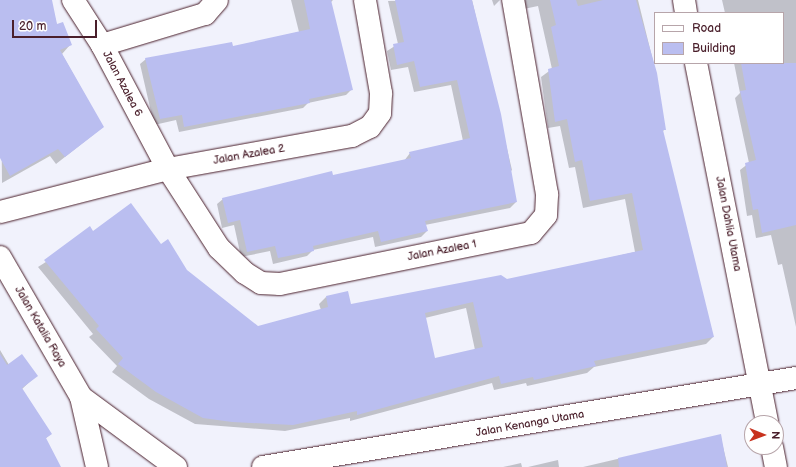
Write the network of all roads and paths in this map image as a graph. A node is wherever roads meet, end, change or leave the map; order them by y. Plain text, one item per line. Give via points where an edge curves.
1 (73, 0) edge
2 (217, 0) edge
3 (365, 0) edge
4 (513, 0) edge
5 (684, 0) edge
6 (686, 12) edge
7 (102, 45) junction
8 (696, 64) edge
9 (168, 169) junction
10 (0, 212) edge
11 (0, 257) edge
12 (796, 378) edge
13 (759, 386) junction
14 (81, 397) junction
15 (765, 415) edge
16 (774, 455) edge
17 (97, 467) edge
18 (176, 467) edge
19 (263, 467) edge
20 (776, 467) edge

1 - 7 street, Jalan Azalea 6
2 - 7 street via 205,14
3 - 9 street, Jalan Azalea 2 via 381,93 380,113 370,127 352,136
4 - 9 street, Jalan Azalea 1 via 547,194 546,215 531,233 280,284 261,282 245,273 219,248
5 - 6 street
7 - 9 street, Jalan Azalea 6
8 - 13 street, Jalan Dahlia Utama
9 - 10 street, Jalan Azalea 2
11 - 14 street, Jalan Katalia Raya
12 - 13 street, Jalan Kenanga Utama
13 - 15 street, Jalan Dahlia Utama
13 - 19 street, Jalan Kenanga Utama
14 - 17 street, Jalan Katalia Raya
14 - 18 street, Jalan Katalia Raya
16 - 20 street

